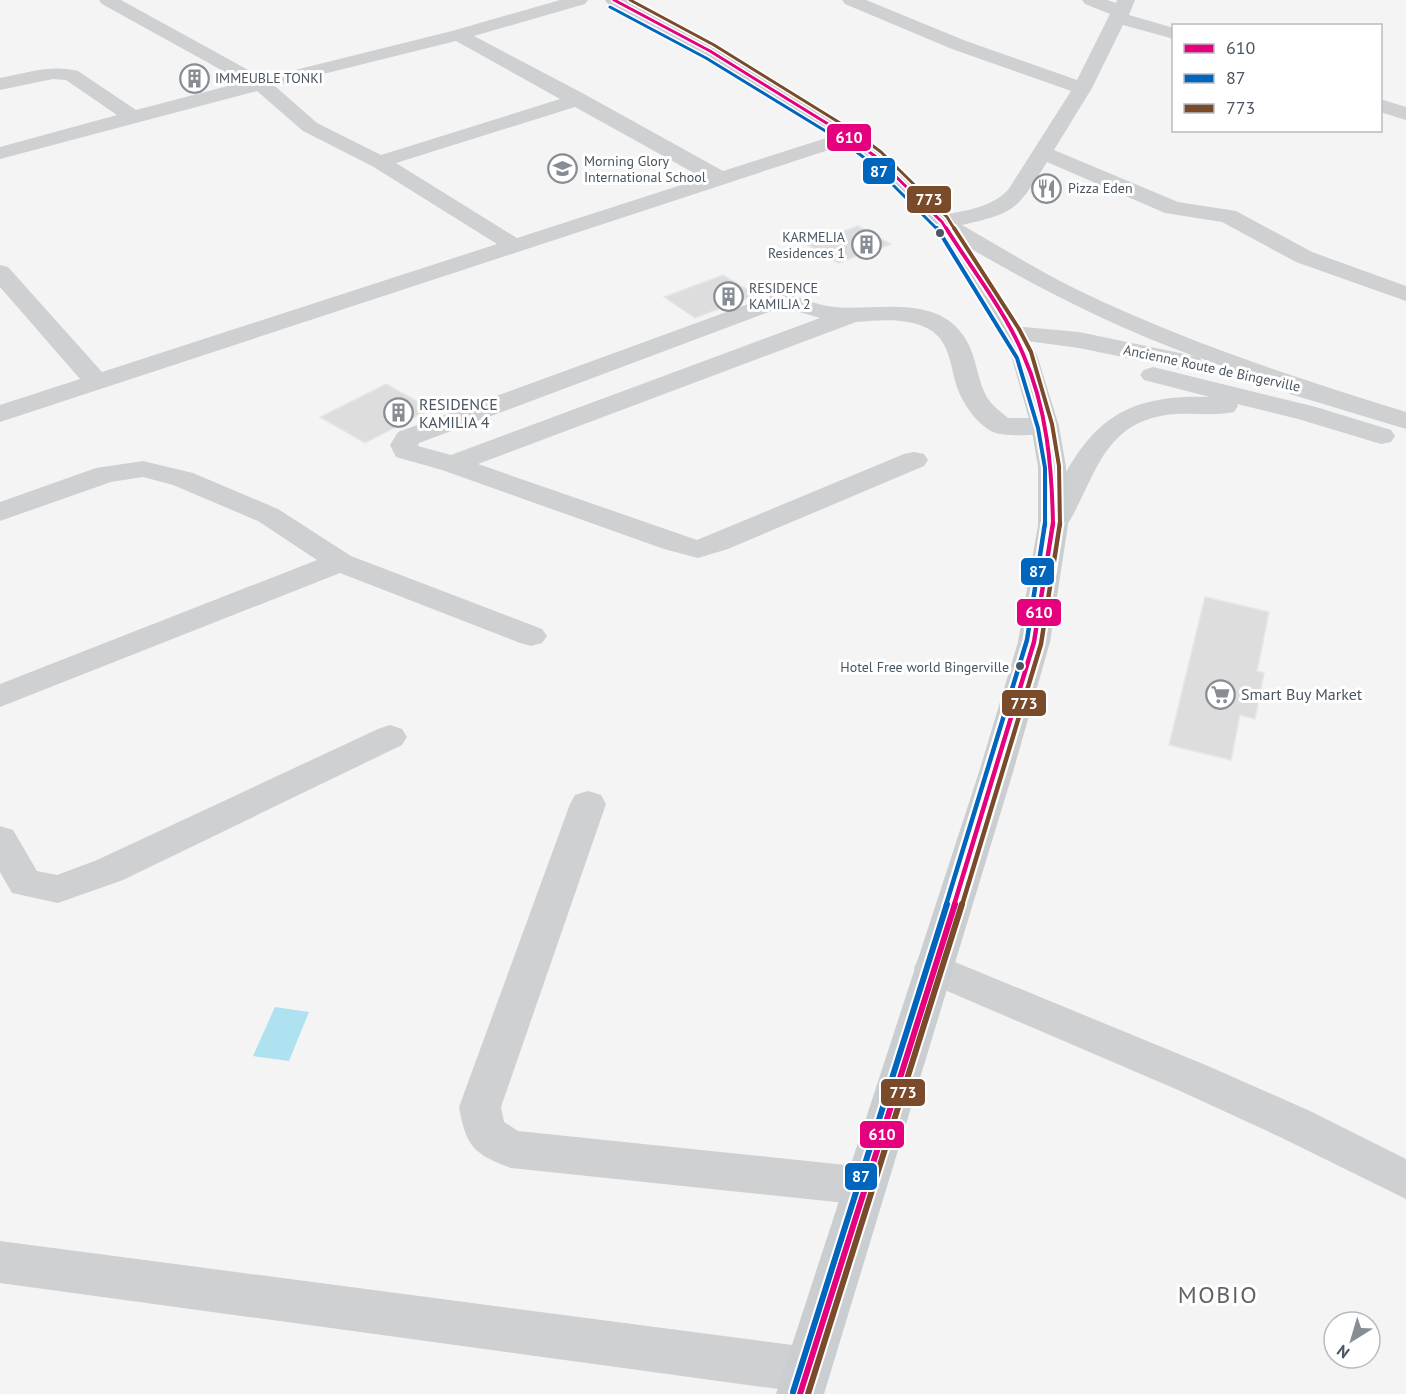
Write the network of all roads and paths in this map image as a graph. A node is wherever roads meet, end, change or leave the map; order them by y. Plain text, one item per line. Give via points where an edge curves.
1 (108, 0) edge
2 (579, 0) edge
3 (614, 0) edge
4 (850, 0) edge
5 (1091, 0) edge
6 (1122, 10) edge
7 (1172, 34) edge
8 (458, 35) junction
9 (0, 84) edge
10 (262, 85) junction
11 (1082, 88) junction
12 (579, 99) junction
13 (1382, 106) edge
14 (1406, 114) edge
15 (133, 117) junction
16 (849, 136) junction
17 (1042, 152) junction
18 (0, 153) edge
19 (379, 162) junction
20 (718, 177) junction
21 (942, 222) junction
22 (515, 246) junction
23 (0, 272) edge
24 (1406, 294) edge
25 (852, 315) junction
26 (1019, 344) junction
27 (97, 383) junction
28 (1314, 403) junction
29 (0, 414) edge
30 (1406, 421) edge
31 (1045, 426) junction
32 (1406, 444) edge
33 (914, 460) dead end
34 (452, 464) junction
35 (0, 512) edge
36 (1053, 525) junction
37 (340, 562) junction
38 (531, 636) dead end
39 (0, 696) edge
40 (390, 737) dead end
41 (588, 804) dead end
42 (0, 839) edge
43 (933, 969) junction
44 (1406, 1180) edge
45 (866, 1186) junction
46 (0, 1262) edge
47 (804, 1382) edge

1 - 10 street
2 - 8 street
3 - 16 main road via 710,51
4 - 11 street via 940,38
5 - 6 street
6 - 7 street
6 - 11 street
8 - 10 street
8 - 12 street
9 - 15 street via 53,73 71,75
10 - 15 street
10 - 19 street via 310,127
11 - 17 street
12 - 19 street
12 - 20 street
13 - 14 street
15 - 18 street
16 - 20 street
16 - 21 main road
17 - 21 street via 1019,192 998,208
17 - 24 street via 1173,208 1228,216 1304,257
19 - 22 street
20 - 22 street
21 - 26 main road
21 - 28 street via 1076,298
22 - 27 street
23 - 27 street
25 - 31 street via 888,311 924,318 945,328 959,349 970,393 988,415 1001,426
25 - 34 street
25 - 34 street via 831,314 782,299 408,438 404,445 406,451
26 - 28 street, Ancienne Route de Bingerville via 1175,380
26 - 31 main road
27 - 29 street
28 - 30 street, Ancienne Route de Bingerville
28 - 32 street, Ancienne Route de Bingerville
28 - 36 street via 1155,407 1126,419 1102,438 1091,453
31 - 36 main road via 1052,467
33 - 34 street via 698,549
35 - 37 street via 106,474 143,469 183,479 268,515
36 - 43 main road via 1034,642
37 - 38 street
37 - 39 street
40 - 42 street via 110,870 58,889 25,883
41 - 45 street via 480,1107 485,1133 511,1149
43 - 44 street via 1193,1078
43 - 45 main road
45 - 47 main road
46 - 47 street

